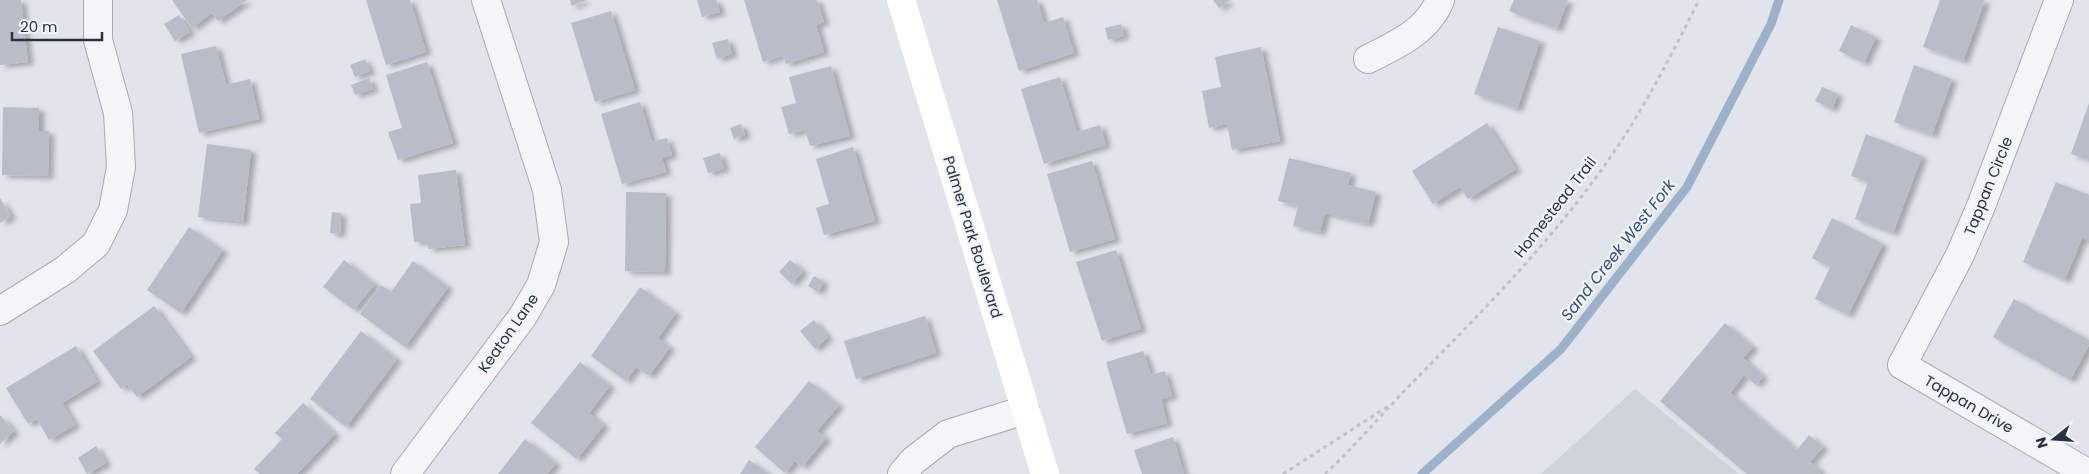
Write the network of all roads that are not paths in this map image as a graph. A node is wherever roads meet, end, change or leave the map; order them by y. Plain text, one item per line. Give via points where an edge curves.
1 (98, 0) edge
2 (486, 0) edge
3 (901, 0) edge
4 (1440, 0) edge
5 (2059, 0) edge
6 (1368, 59) dead end
7 (0, 310) edge
8 (1902, 365) joint
9 (1025, 410) junction
10 (405, 474) edge
11 (902, 474) edge
12 (1044, 474) edge
13 (2089, 474) edge

1 - 7 street via 98,40 118,113 121,167 113,210 96,244 65,270
2 - 10 street, Keaton Lane via 547,190 554,242 541,285 523,316
3 - 9 main road, Palmer Park Boulevard
4 - 6 street via 1435,12 1408,39
5 - 8 street, Tappan Circle via 1960,255
8 - 13 street, Tappan Drive
9 - 11 street via 948,434 913,460
9 - 12 main road, Palmer Park Boulevard

